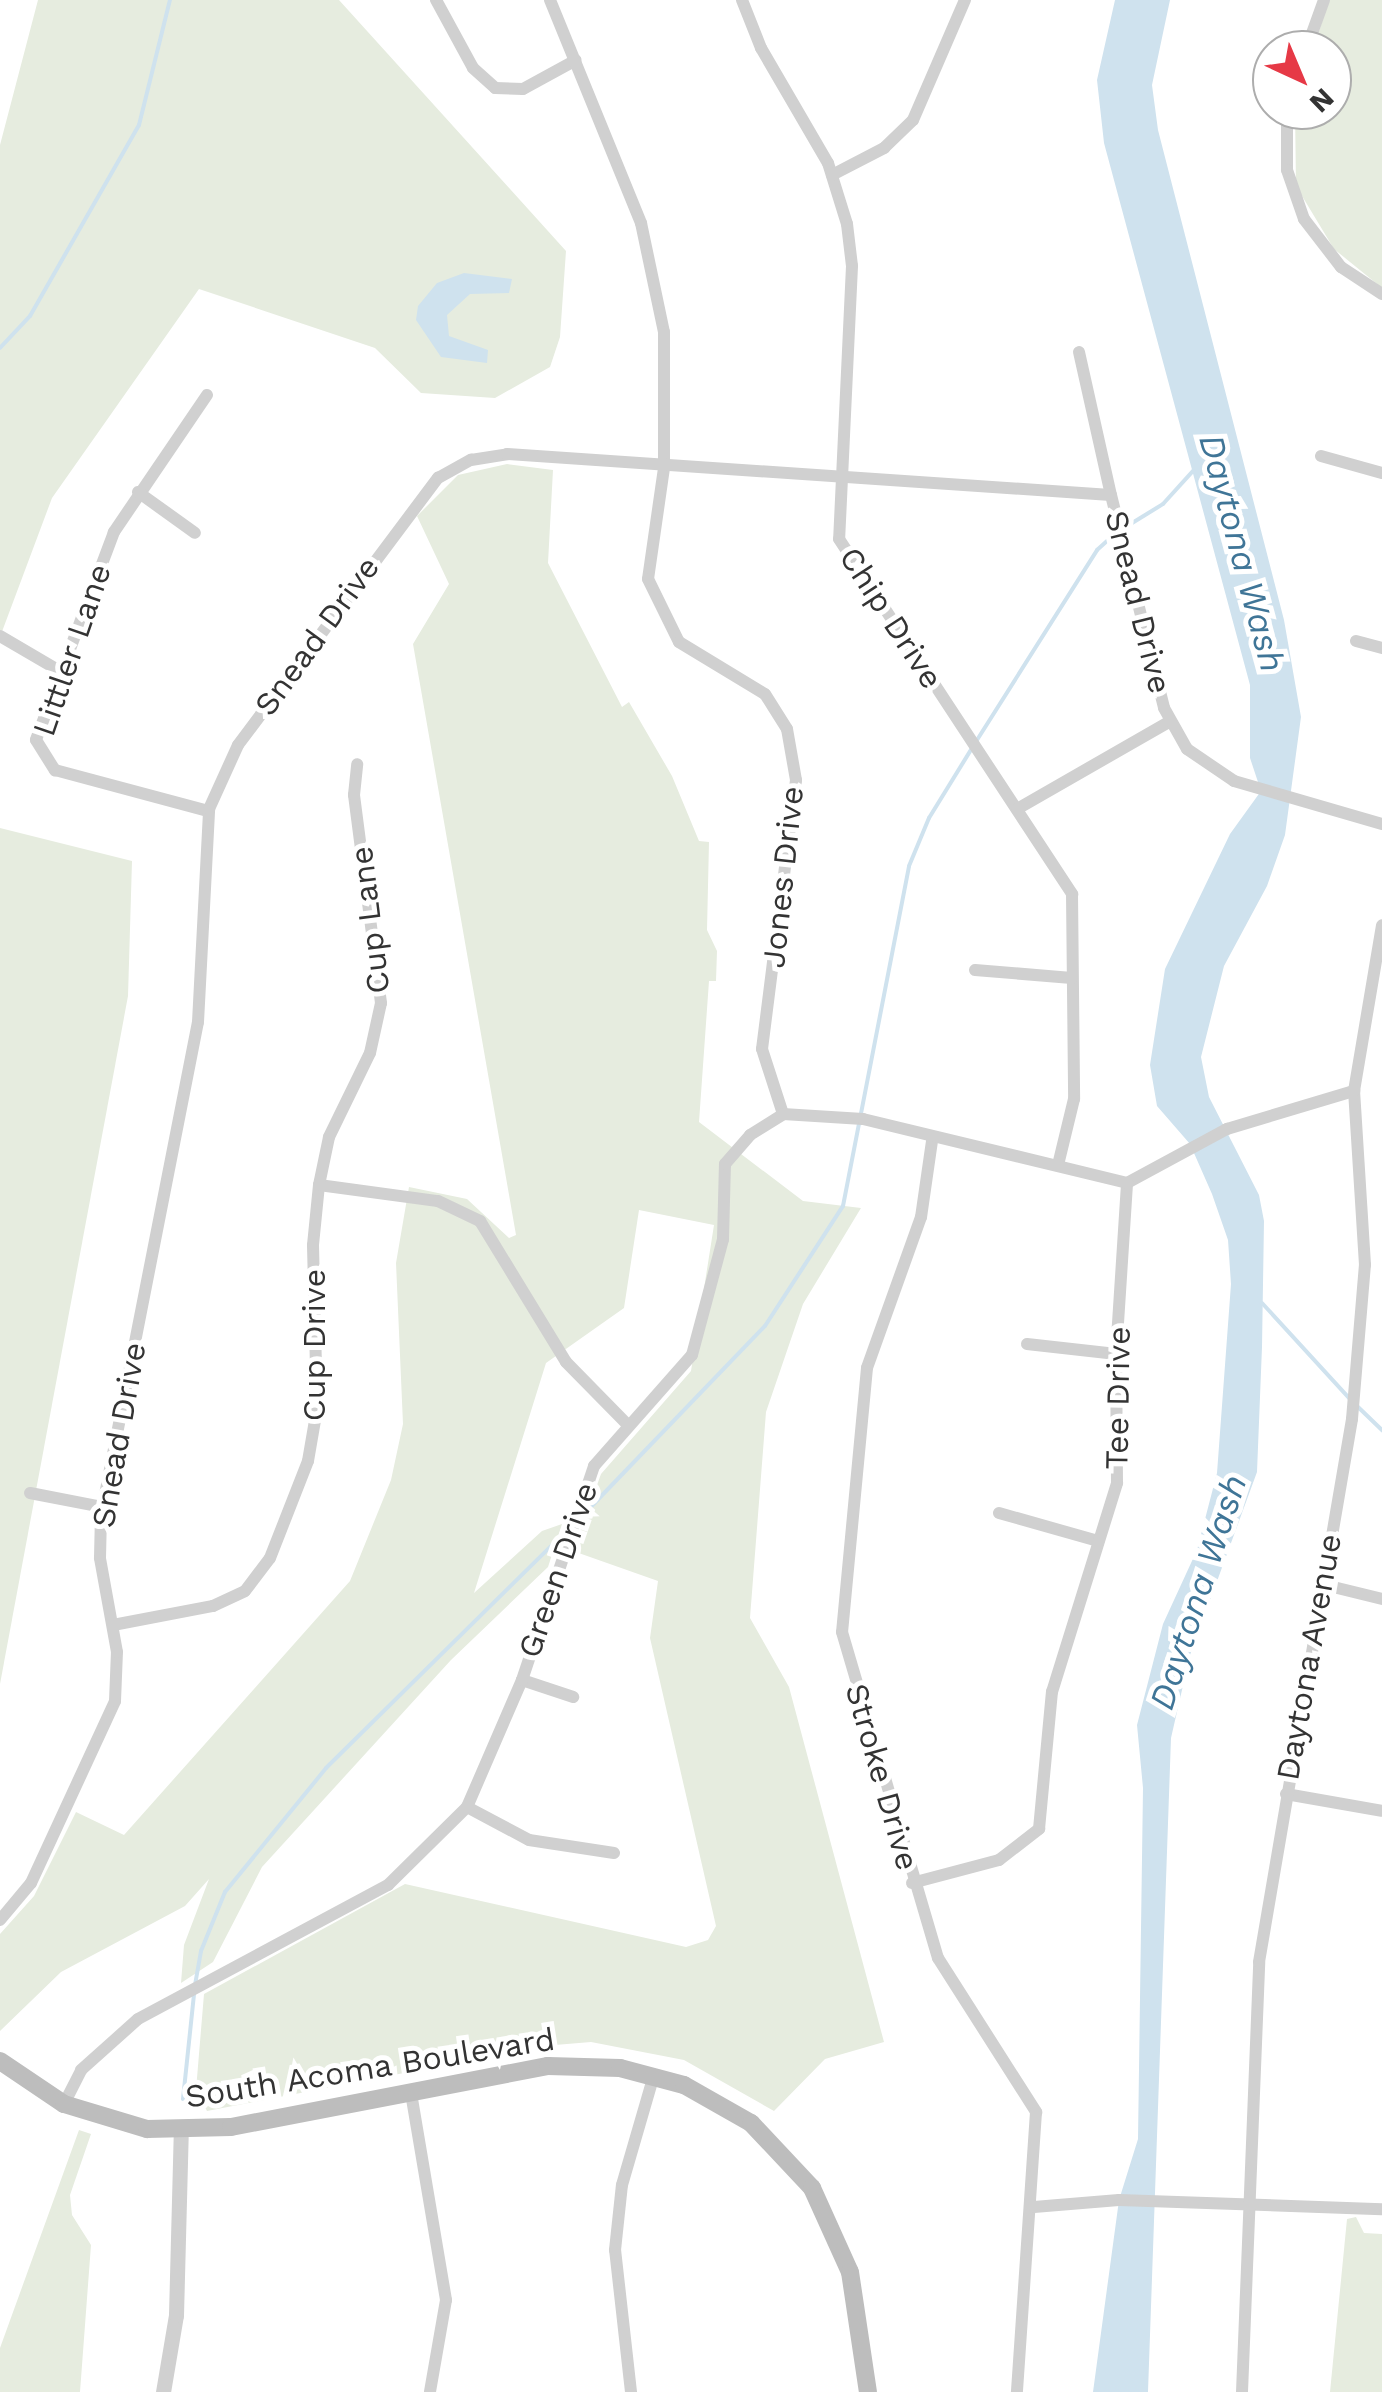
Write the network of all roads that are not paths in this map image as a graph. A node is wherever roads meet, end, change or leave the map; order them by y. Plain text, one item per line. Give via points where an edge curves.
1 (436, 0) edge
2 (550, 0) edge
3 (742, 0) edge
4 (965, 0) edge
5 (1324, 0) edge
6 (1313, 30) edge
7 (576, 60) junction
8 (1287, 130) edge
9 (832, 174) junction
10 (1382, 294) edge
11 (1079, 352) dead end
12 (207, 395) dead end
13 (1322, 456) dead end
14 (664, 468) junction
15 (1382, 473) edge
16 (837, 476) junction
17 (138, 492) junction
18 (1111, 495) junction
19 (196, 532) dead end
20 (0, 636) edge
21 (1356, 641) dead end
22 (1382, 648) edge
23 (60, 671) junction
24 (1169, 722) junction
25 (357, 764) dead end
26 (1017, 809) junction
27 (208, 811) junction
28 (1382, 824) edge
29 (1382, 924) edge
30 (1380, 942) edge
31 (975, 970) dead end
32 (1072, 978) junction
33 (1354, 1091) junction
34 (783, 1114) junction
35 (932, 1140) junction
36 (1059, 1161) junction
37 (1127, 1183) junction
38 (319, 1184) junction
39 (1027, 1344) dead end
40 (1116, 1354) junction
41 (626, 1423) junction
42 (30, 1493) dead end
43 (102, 1506) junction
44 (999, 1513) dead end
45 (1098, 1541) junction
46 (1321, 1584) junction
47 (1382, 1598) edge
48 (113, 1625) junction
49 (522, 1680) junction
50 (573, 1697) dead end
51 (1286, 1794) junction
52 (467, 1806) junction
53 (1382, 1810) edge
54 (614, 1853) dead end
55 (912, 1883) junction
56 (0, 1920) edge
57 (0, 2061) edge
58 (654, 2076) junction
59 (411, 2093) junction
60 (64, 2104) junction
61 (181, 2130) junction
62 (1250, 2204) junction
63 (1034, 2207) junction
64 (1382, 2209) edge
65 (163, 2392) edge
66 (430, 2392) edge
67 (630, 2392) edge
68 (868, 2392) edge
69 (1018, 2392) edge
70 (1242, 2392) edge

1 - 7 street via 474,68 496,88 524,89
2 - 7 street, Jones Drive
3 - 9 street, Chip Drive via 761,48
4 - 9 street via 913,120 884,148
5 - 6 street
7 - 14 street, Jones Drive via 642,223 664,332
8 - 10 street via 1287,170 1304,219 1340,267
9 - 16 street, Chip Drive via 852,266
11 - 18 street
12 - 17 street, Littler Lane
13 - 15 street
14 - 16 street, Snead Drive
14 - 27 street, Snead Drive via 507,454 470,460 438,478 238,745
14 - 34 street, Jones Drive via 648,579 678,642 765,694 786,729 796,780 762,1049
16 - 18 street, Snead Drive
16 - 26 street, Chip Drive via 835,522 844,550
17 - 19 street
17 - 23 street, Littler Lane via 105,552
18 - 24 street, Snead Drive
20 - 23 street
21 - 22 street
23 - 27 street, Littler Lane via 36,734 46,764
24 - 26 street
24 - 28 street, Snead Drive via 1194,756 1225,778
25 - 38 street, Cup Lane via 354,796 382,1003 370,1053 329,1136
26 - 32 street, Chip Drive via 1072,894
27 - 43 street, Snead Drive via 198,1022
29 - 30 street, Daytona Avenue
30 - 33 street, Daytona Avenue
31 - 32 street
32 - 36 street, Chip Drive via 1074,1099
33 - 37 street via 1226,1129
33 - 46 street, Daytona Avenue via 1365,1265 1352,1419
34 - 35 street via 864,1119
34 - 41 street, Green Drive via 725,1164 724,1240 692,1355
35 - 36 street
35 - 55 street, Stroke Drive via 921,1217 867,1368 842,1632
36 - 37 street
37 - 40 street, Tee Drive
38 - 41 street via 438,1201 480,1221 566,1362
38 - 48 street, Cup Drive via 313,1245 316,1422 270,1558 250,1586 227,1602
39 - 40 street
40 - 45 street, Tee Drive via 1117,1483
41 - 49 street, Green Drive via 594,1466 578,1504
42 - 43 street
43 - 48 street, Snead Drive via 100,1558
44 - 45 street
45 - 55 street, Tee Drive via 1052,1692 1039,1829 999,1860
46 - 47 street
46 - 51 street, Daytona Avenue
48 - 56 street, Snead Drive via 118,1677 108,1725 31,1882
49 - 50 street
49 - 52 street, Green Drive
51 - 53 street
51 - 62 street, Daytona Avenue via 1259,1962
52 - 54 street via 529,1840
52 - 60 street, Green Drive via 388,1885 138,2019 80,2070
55 - 63 street, Stroke Drive via 938,1958 1036,2112
57 - 60 main road, South Acoma Boulevard
58 - 59 main road, South Acoma Boulevard via 548,2066
58 - 67 street via 622,2185 614,2250
58 - 68 main road, South Acoma Boulevard via 717,2100 751,2123 812,2188 850,2272
59 - 61 main road, South Acoma Boulevard via 231,2128
59 - 66 street via 446,2300
60 - 61 main road, South Acoma Boulevard via 111,2122
61 - 65 street via 176,2315
62 - 63 street via 1119,2200
62 - 64 street
62 - 70 street, Daytona Avenue
63 - 69 street, Stroke Drive

